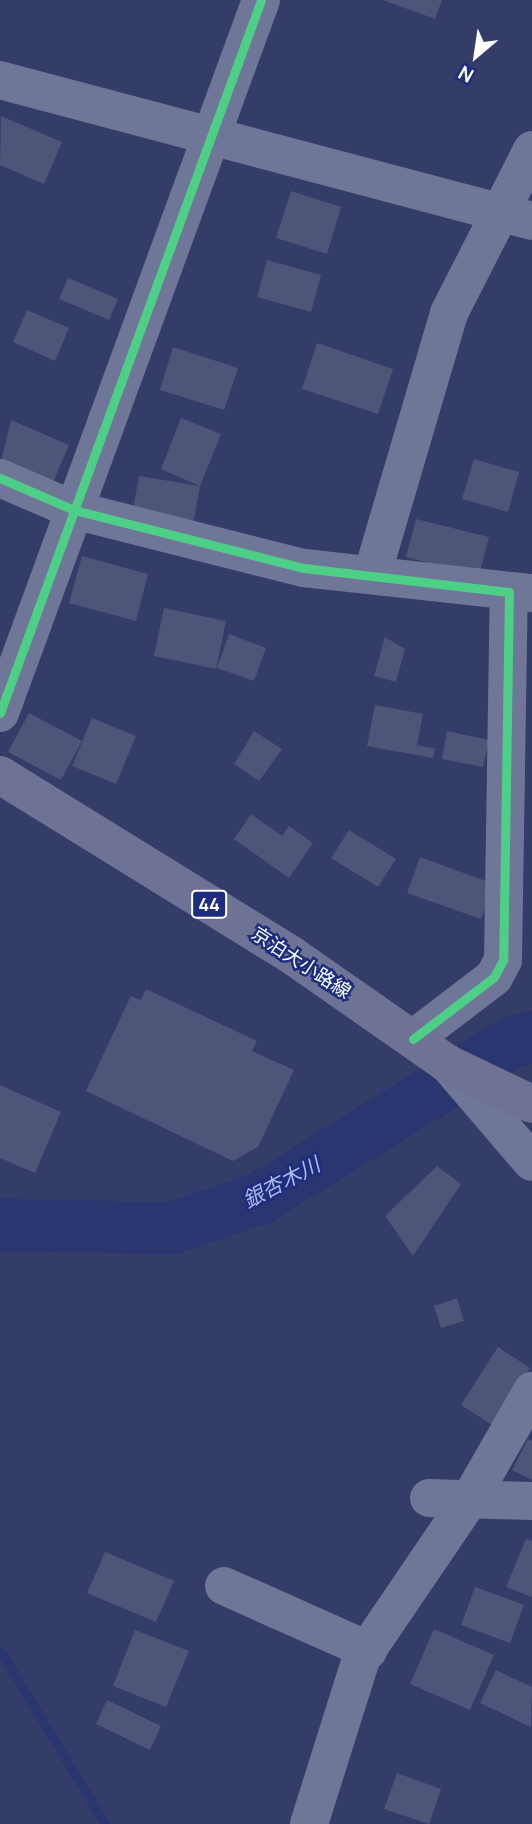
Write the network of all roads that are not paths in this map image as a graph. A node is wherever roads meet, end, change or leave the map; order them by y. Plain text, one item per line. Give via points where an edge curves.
1 (261, 0) edge
2 (0, 80) edge
3 (213, 134) junction
4 (532, 150) edge
5 (516, 218) edge
6 (0, 478) edge
7 (74, 510) junction
8 (372, 575) junction
9 (520, 593) edge
10 (0, 713) edge
11 (0, 775) edge
12 (430, 1051) junction
13 (488, 1091) junction
14 (532, 1104) edge
15 (532, 1162) edge
16 (532, 1391) edge
17 (473, 1494) junction
18 (429, 1497) dead end
19 (532, 1501) edge
20 (224, 1586) dead end
21 (368, 1650) junction
22 (309, 1824) edge

1 - 3 street
2 - 3 street
3 - 5 street
3 - 7 street
4 - 5 street
5 - 8 street via 449,313
6 - 7 street
7 - 8 street via 304,568
7 - 10 street
8 - 9 street
9 - 12 street via 503,960 494,977
11 - 12 main road, 京泊大小路線 / 44
12 - 13 main road, 京泊大小路線 / 44
13 - 14 main road, 京泊大小路線 / 44
13 - 15 street
16 - 17 street
17 - 18 street
17 - 19 street
17 - 21 street
20 - 21 street
21 - 22 street

